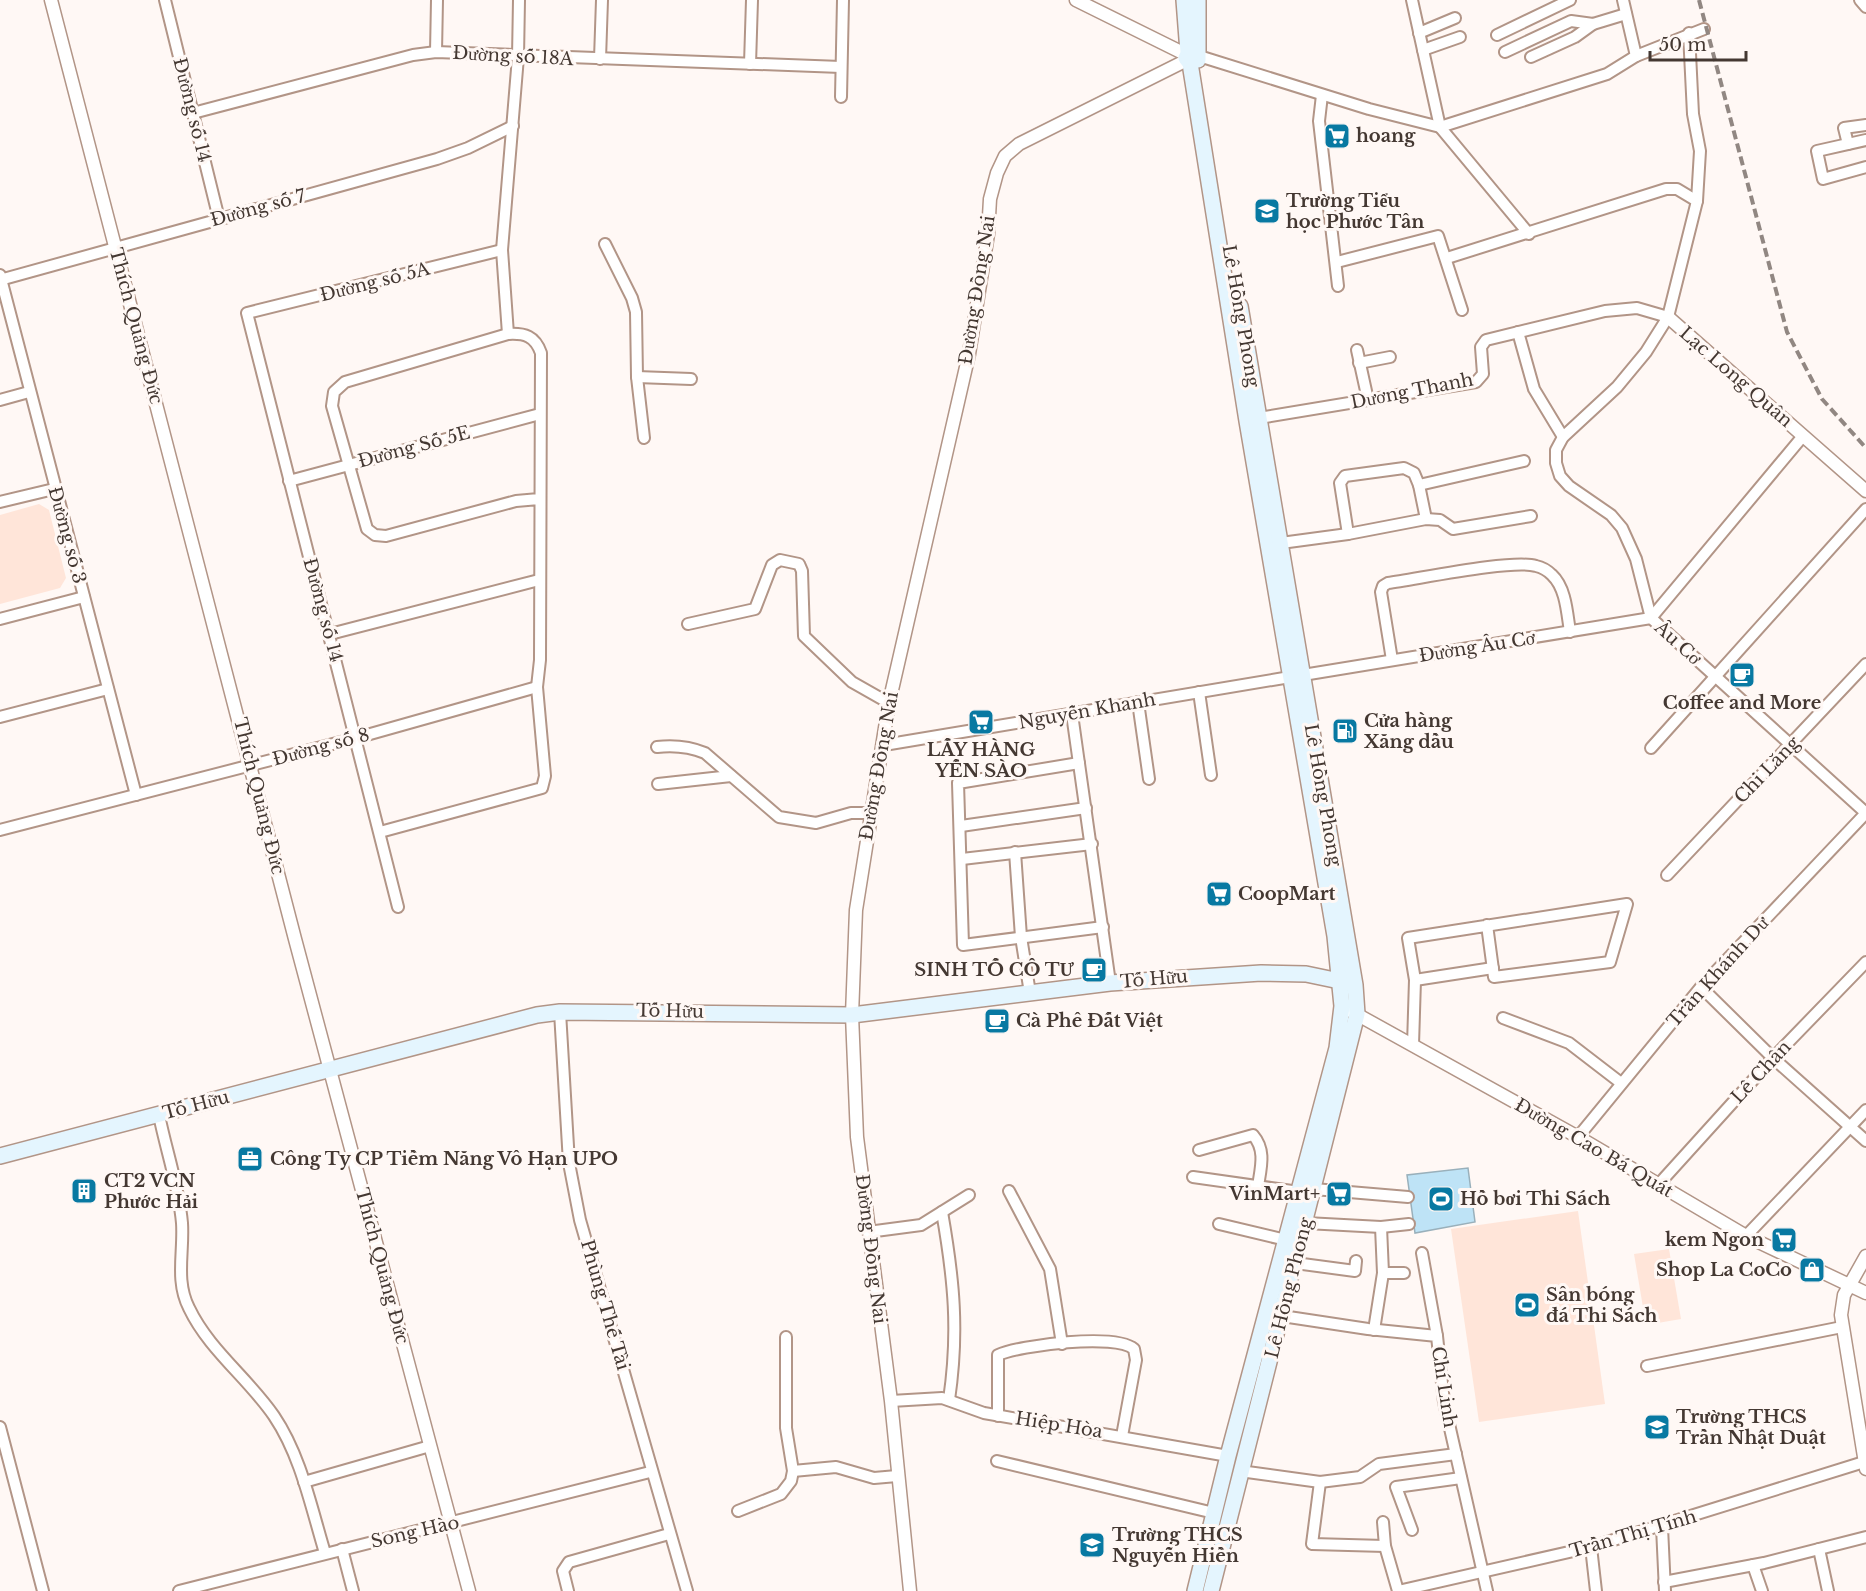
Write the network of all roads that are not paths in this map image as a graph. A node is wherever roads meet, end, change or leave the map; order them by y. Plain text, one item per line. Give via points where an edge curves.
1 (51, 0) edge
2 (165, 0) edge
3 (437, 0) edge
4 (519, 0) edge
5 (602, 0) edge
6 (752, 0) edge
7 (843, 0) edge
8 (1076, 0) edge
9 (1184, 0) edge
10 (1198, 0) edge
11 (1412, 0) edge
12 (1570, 0) edge
13 (1623, 0) edge
14 (1860, 0) edge
15 (1866, 7) edge
16 (1626, 14) junction
17 (1455, 18) dead end
18 (1593, 24) junction
19 (1704, 29) dead end
20 (1419, 33) junction
21 (1689, 33) junction
22 (1497, 34) dead end
23 (1460, 37) dead end
24 (1423, 50) junction
25 (436, 52) junction
26 (1505, 52) dead end
27 (1636, 56) junction
28 (518, 57) junction
29 (1192, 57) junction
30 (1531, 57) dead end
31 (600, 59) junction
32 (750, 64) junction
33 (841, 67) junction
34 (1322, 95) junction
35 (841, 97) dead end
36 (193, 113) junction
37 (1866, 125) edge
38 (513, 126) junction
39 (1440, 127) junction
40 (1866, 140) edge
41 (1848, 144) junction
42 (1866, 167) edge
43 (1697, 201) junction
44 (219, 219) junction
45 (1529, 234) junction
46 (604, 244) dead end
47 (115, 246) junction
48 (502, 250) junction
49 (1447, 258) junction
50 (1336, 262) junction
51 (0, 278) edge
52 (1338, 286) dead end
53 (1462, 310) dead end
54 (248, 313) joint
55 (1668, 317) junction
56 (1518, 332) junction
57 (508, 334) junction
58 (1357, 351) dead end
59 (1390, 357) dead end
60 (1359, 363) junction
61 (637, 377) junction
62 (691, 380) dead end
63 (28, 392) junction
64 (0, 400) edge
65 (1368, 400) junction
66 (540, 414) junction
67 (1253, 420) junction
68 (1803, 436) junction
69 (1563, 437) junction
70 (644, 438) dead end
71 (1524, 461) dead end
72 (349, 464) junction
73 (289, 481) junction
74 (1419, 485) junction
75 (54, 489) junction
76 (1866, 491) edge
77 (539, 499) junction
78 (0, 502) edge
79 (1866, 509) edge
80 (1532, 516) dead end
81 (1426, 519) junction
82 (1348, 534) junction
83 (1281, 543) junction
84 (539, 580) junction
85 (84, 597) junction
86 (1651, 618) junction
87 (0, 619) edge
88 (688, 624) dead end
89 (1570, 632) junction
90 (330, 634) junction
91 (1392, 660) junction
92 (1866, 664) edge
93 (1297, 676) junction
94 (1715, 676) junction
95 (537, 687) junction
96 (108, 689) junction
97 (1199, 692) junction
98 (1138, 702) junction
99 (888, 703) junction
100 (1072, 714) junction
101 (0, 717) edge
102 (356, 738) junction
103 (884, 745) junction
104 (1791, 745) junction
105 (657, 747) dead end
106 (1651, 748) dead end
107 (1079, 763) junction
108 (252, 765) junction
109 (1211, 775) dead end
110 (730, 776) junction
111 (1149, 779) dead end
112 (658, 784) dead end
113 (136, 795) junction
114 (1086, 807) junction
115 (870, 813) junction
116 (1866, 813) edge
117 (961, 826) junction
118 (0, 830) edge
119 (380, 832) junction
120 (1092, 844) junction
121 (1015, 852) junction
122 (963, 859) junction
123 (1667, 875) dead end
124 (398, 907) dead end
125 (1487, 925) junction
126 (1103, 927) junction
127 (1021, 937) junction
128 (1866, 962) edge
129 (1493, 968) junction
130 (1415, 980) junction
131 (1340, 981) junction
132 (1110, 983) junction
133 (1355, 985) junction
134 (1701, 987) junction
135 (1030, 993) junction
136 (1342, 1006) junction
137 (560, 1012) junction
138 (1357, 1014) junction
139 (852, 1015) junction
140 (1503, 1018) dead end
141 (1413, 1045) junction
142 (1773, 1058) junction
143 (330, 1069) junction
144 (1621, 1083) junction
145 (1866, 1110) edge
146 (159, 1115) junction
147 (1850, 1127) junction
148 (1578, 1137) junction
149 (1866, 1141) edge
150 (1199, 1150) dead end
151 (0, 1156) edge
152 (1193, 1177) dead end
153 (1658, 1185) junction
154 (1258, 1186) junction
155 (1314, 1189) junction
156 (1009, 1191) dead end
157 (1299, 1192) junction
158 (969, 1195) dead end
159 (1408, 1197) dead end
160 (942, 1212) junction
161 (1306, 1223) junction
162 (1219, 1224) dead end
163 (1409, 1224) dead end
164 (1381, 1227) junction
165 (868, 1232) junction
166 (1746, 1236) junction
167 (1286, 1240) junction
168 (1422, 1253) dead end
169 (1866, 1256) edge
170 (1356, 1261) dead end
171 (1295, 1263) junction
172 (1383, 1273) junction
173 (1404, 1273) dead end
174 (1848, 1285) junction
175 (1866, 1293) edge
176 (1282, 1316) junction
177 (1842, 1327) junction
178 (1374, 1330) junction
179 (1437, 1336) junction
180 (786, 1337) dead end
181 (1062, 1344) junction
182 (1647, 1366) dead end
183 (949, 1400) junction
184 (891, 1401) junction
185 (998, 1416) junction
186 (0, 1427) edge
187 (1122, 1436) junction
188 (430, 1446) junction
189 (1456, 1454) junction
190 (1228, 1456) junction
191 (998, 1461) dead end
192 (1865, 1465) edge
193 (793, 1471) junction
194 (1240, 1471) junction
195 (650, 1472) junction
196 (897, 1476) junction
197 (1461, 1478) junction
198 (304, 1482) junction
199 (1320, 1482) junction
200 (738, 1511) dead end
201 (1214, 1513) junction
202 (1383, 1522) dead end
203 (452, 1523) junction
204 (1662, 1527) junction
205 (1412, 1530) dead end
206 (669, 1534) junction
207 (1866, 1537) edge
208 (1384, 1546) junction
209 (1590, 1547) junction
210 (342, 1549) junction
211 (1819, 1549) junction
212 (325, 1553) junction
213 (1753, 1565) junction
214 (1482, 1572) junction
215 (1664, 1586) edge
216 (43, 1591) edge
217 (179, 1591) edge
218 (353, 1591) edge
219 (469, 1591) edge
220 (568, 1591) edge
221 (687, 1591) edge
222 (910, 1591) edge
223 (1195, 1591) edge
224 (1210, 1591) edge
225 (1398, 1591) edge
226 (1487, 1591) edge
227 (1596, 1591) edge
228 (1762, 1591) edge
229 (1828, 1591) edge

1 - 47 street, Thích Quảng Đức
2 - 36 street, Đường số 14
3 - 25 street
4 - 28 street
5 - 31 street
6 - 32 street
7 - 33 street
8 - 29 street
9 - 29 main road, Lê Hồng Phong
10 - 29 main road, Lê Hồng Phong
11 - 20 street
12 - 22 street
13 - 16 street
14 - 15 street
16 - 18 street
16 - 27 street
17 - 20 street
18 - 26 street via 1571,21
18 - 30 street via 1575,37
19 - 21 street
20 - 24 street
21 - 27 street
21 - 43 street, Lạc Long Quân via 1693,114 1700,152
23 - 24 street
24 - 39 street
25 - 28 street, Đường số 18A
25 - 36 street, Đường số 18A
27 - 39 street via 1607,74
28 - 31 street, Đường số 18A
28 - 38 street
29 - 34 street
29 - 67 main road, Lê Hồng Phong
29 - 99 street, Đường Đồng Nai via 1020,144 1005,156 997,173 969,354
31 - 32 street, Đường số 18A
32 - 33 street, Đường số 18A
33 - 35 street
34 - 39 street
34 - 50 street via 1319,122
36 - 44 street, Đường số 14
37 - 41 street via 1844,128
38 - 44 street, Đường số 7 via 437,159
38 - 48 street
39 - 45 street
40 - 41 street
41 - 42 street via 1817,151 1823,179
43 - 45 street via 1677,189 1666,189
43 - 55 street, Lạc Long Quân
44 - 47 street, Đường số 7
45 - 49 street
46 - 61 street via 632,298 637,325
47 - 51 street, Đường số 7
47 - 108 street, Thích Quảng Đức
48 - 54 street, Đường số 5A
48 - 57 street
49 - 50 street via 1438,236
49 - 53 street
50 - 52 street
51 - 63 street, Đường số 3
54 - 73 street, Đường số 14
55 - 56 street, Dương Thanh via 1637,308 1605,311
55 - 68 street, Lạc Long Quân
55 - 69 street via 1625,378
56 - 65 street, Dương Thanh via 1482,342 1483,374 1476,382
56 - 69 street via 1533,389
57 - 66 street via 530,336 541,353
57 - 72 street via 338,386 332,406
58 - 60 street
59 - 60 street
60 - 65 street
61 - 62 street
61 - 70 street
63 - 64 street
63 - 75 street, Đường số 3
65 - 67 street, Dương Thanh
66 - 72 street, Đường Số 5E
66 - 77 street
67 - 83 main road, Lê Hồng Phong
67 - 93 main road, Lê Hồng Phong
68 - 76 street, Lạc Long Quân
68 - 86 street
69 - 86 street, Âu Cơ via 1556,450 1560,476 1622,528 1636,560
71 - 74 street
72 - 73 street, Đường Số 5E
72 - 77 street via 367,529 381,536 516,501
73 - 90 street, Đường số 14
74 - 81 street
74 - 82 street via 1414,473 1404,468 1344,476 1340,483
75 - 78 street
75 - 85 street, Đường số 3
77 - 84 street
79 - 94 street
80 - 81 street via 1453,529 1440,520
81 - 82 street
82 - 83 street
83 - 93 main road, Lê Hồng Phong
84 - 90 street
84 - 95 street
85 - 87 street
85 - 96 street, Đường số 3
86 - 89 street, Đường Âu Cơ
86 - 94 street, Âu Cơ
88 - 99 street via 755,609 772,565 780,560 799,564 804,636 852,682
89 - 91 street, Đường Âu Cơ
89 - 91 street via 1558,582 1535,565 1388,583 1381,592
90 - 102 street, Đường số 14
91 - 93 street, Đường Âu Cơ
92 - 104 street, Chi Lăng
93 - 97 street, Nguyễn Khanh
93 - 131 main road, Lê Hồng Phong
93 - 133 main road, Lê Hồng Phong
94 - 104 street, Âu Cơ
94 - 106 street
95 - 102 street, Đường số 8
95 - 119 street via 545,776 542,788
96 - 101 street
96 - 113 street, Đường số 3
97 - 98 street, Nguyễn Khanh
97 - 109 street
98 - 100 street, Nguyễn Khanh
98 - 111 street
99 - 103 street, Đường Đồng Nai
100 - 103 street, Nguyễn Khanh
100 - 107 street
102 - 108 street, Đường số 8
102 - 119 street, Đường số 14
103 - 115 street, Đường Đồng Nai
104 - 116 street, Âu Cơ
104 - 123 street, Chi Lăng
105 - 110 street via 693,748 705,753
107 - 114 street
107 - 117 street via 958,783
108 - 113 street, Đường số 8
108 - 143 street, Thích Quảng Đức
110 - 112 street
110 - 115 street via 779,817 816,823 851,813
113 - 118 street, Đường số 8
114 - 117 street
114 - 120 street
115 - 139 street, Đường Đồng Nai via 856,910
116 - 134 street, Trần Khánh Dư
117 - 122 street
119 - 124 street, Đường số 14
120 - 121 street
120 - 126 street
121 - 122 street
121 - 127 street
122 - 127 street via 963,945
125 - 129 street
125 - 129 street via 1627,904 1610,962 1494,977
125 - 130 street via 1408,938
126 - 127 street
126 - 132 street
127 - 135 street
128 - 142 street, Lê Chân
129 - 130 street
130 - 141 street
131 - 132 main road, Tố Hữu via 1306,974 1261,973
131 - 133 main road, Tố Hữu
131 - 136 main road, Lê Hồng Phong
132 - 135 main road, Tố Hữu
133 - 138 main road, Lê Hồng Phong
134 - 142 street
134 - 144 street, Trần Khánh Dư
135 - 139 main road, Tố Hữu
136 - 138 street, Đường Cao Bá Quát
136 - 157 main road, Lê Hồng Phong via 1337,1048
137 - 139 main road, Tố Hữu
137 - 143 main road, Tố Hữu
137 - 195 street, Phùng Thế Tài via 574,1192
138 - 141 street, Đường Cao Bá Quát
138 - 155 main road, Lê Hồng Phong
139 - 165 street, Đường Đồng Nai via 857,1137
140 - 144 street via 1569,1042
141 - 148 street, Đường Cao Bá Quát
142 - 147 street
142 - 153 street, Lê Chân
143 - 146 main road, Tố Hữu
143 - 188 street, Thích Quảng Đức
144 - 148 street, Trần Khánh Dư
145 - 147 street
146 - 151 main road, Tố Hữu
146 - 198 street via 181,1216 182,1290 188,1307 197,1324 274,1416
147 - 149 street
147 - 166 street
148 - 153 street, Đường Cao Bá Quát
150 - 154 street via 1253,1135 1263,1156
152 - 154 street
153 - 166 street, Đường Cao Bá Quát
154 - 157 street
155 - 159 street
155 - 161 main road, Lê Hồng Phong
156 - 181 street via 1050,1269
157 - 167 main road, Lê Hồng Phong
158 - 160 street
160 - 165 street via 921,1225
160 - 183 street via 954,1281 956,1329
161 - 164 street
161 - 171 main road, Lê Hồng Phong
162 - 167 street
163 - 164 street
164 - 172 street
165 - 184 street, Đường Đồng Nai
166 - 174 street, Đường Cao Bá Quát
167 - 190 main road, Lê Hồng Phong
168 - 179 street
169 - 174 street
170 - 171 street via 1355,1271
171 - 176 main road, Lê Hồng Phong
172 - 173 street
172 - 178 street
174 - 175 street, Đường Cao Bá Quát
174 - 177 street via 1842,1305
176 - 178 street, Chí Linh
176 - 194 main road, Lê Hồng Phong
177 - 182 street
177 - 192 street
178 - 179 street, Chí Linh
179 - 189 street, Chí Linh via 1444,1402
180 - 193 street via 786,1428
181 - 185 street via 1009,1350 998,1355
181 - 187 street via 1122,1343 1134,1349 1136,1368
183 - 184 street, Hiệp Hòa
183 - 185 street, Hiệp Hòa
184 - 196 street, Đường Đồng Nai
185 - 187 street, Hiệp Hòa
186 - 216 street
187 - 190 street, Hiệp Hòa
188 - 198 street
188 - 203 street, Thích Quảng Đức
189 - 197 street, Chí Linh
189 - 199 street via 1379,1464 1360,1477
190 - 201 main road, Lê Hồng Phong
191 - 201 street
192 - 204 street, Trần Thị Tính
193 - 196 street via 836,1467 874,1478
193 - 200 street via 782,1494
194 - 199 street
194 - 224 main road, Lê Hồng Phong
195 - 203 street, Song Hào
195 - 206 street, Phùng Thế Tài
196 - 222 street, Đường Đồng Nai
197 - 205 street via 1396,1486
197 - 214 street, Chí Linh
198 - 212 street
199 - 208 street via 1312,1544
201 - 223 main road, Lê Hồng Phong
202 - 208 street
203 - 210 street, Song Hào
203 - 219 street, Thích Quảng Đức
204 - 209 street, Trần Thị Tính
204 - 215 street
206 - 220 street via 568,1562 564,1571
206 - 221 street, Phùng Thế Tài
207 - 211 street
208 - 225 street
209 - 214 street, Trần Thị Tính
209 - 227 street
210 - 212 street, Song Hào
210 - 218 street
211 - 213 street
211 - 229 street
212 - 217 street, Song Hào
213 - 215 street
213 - 228 street
214 - 225 street, Trần Thị Tính
214 - 226 street, Chí Linh

